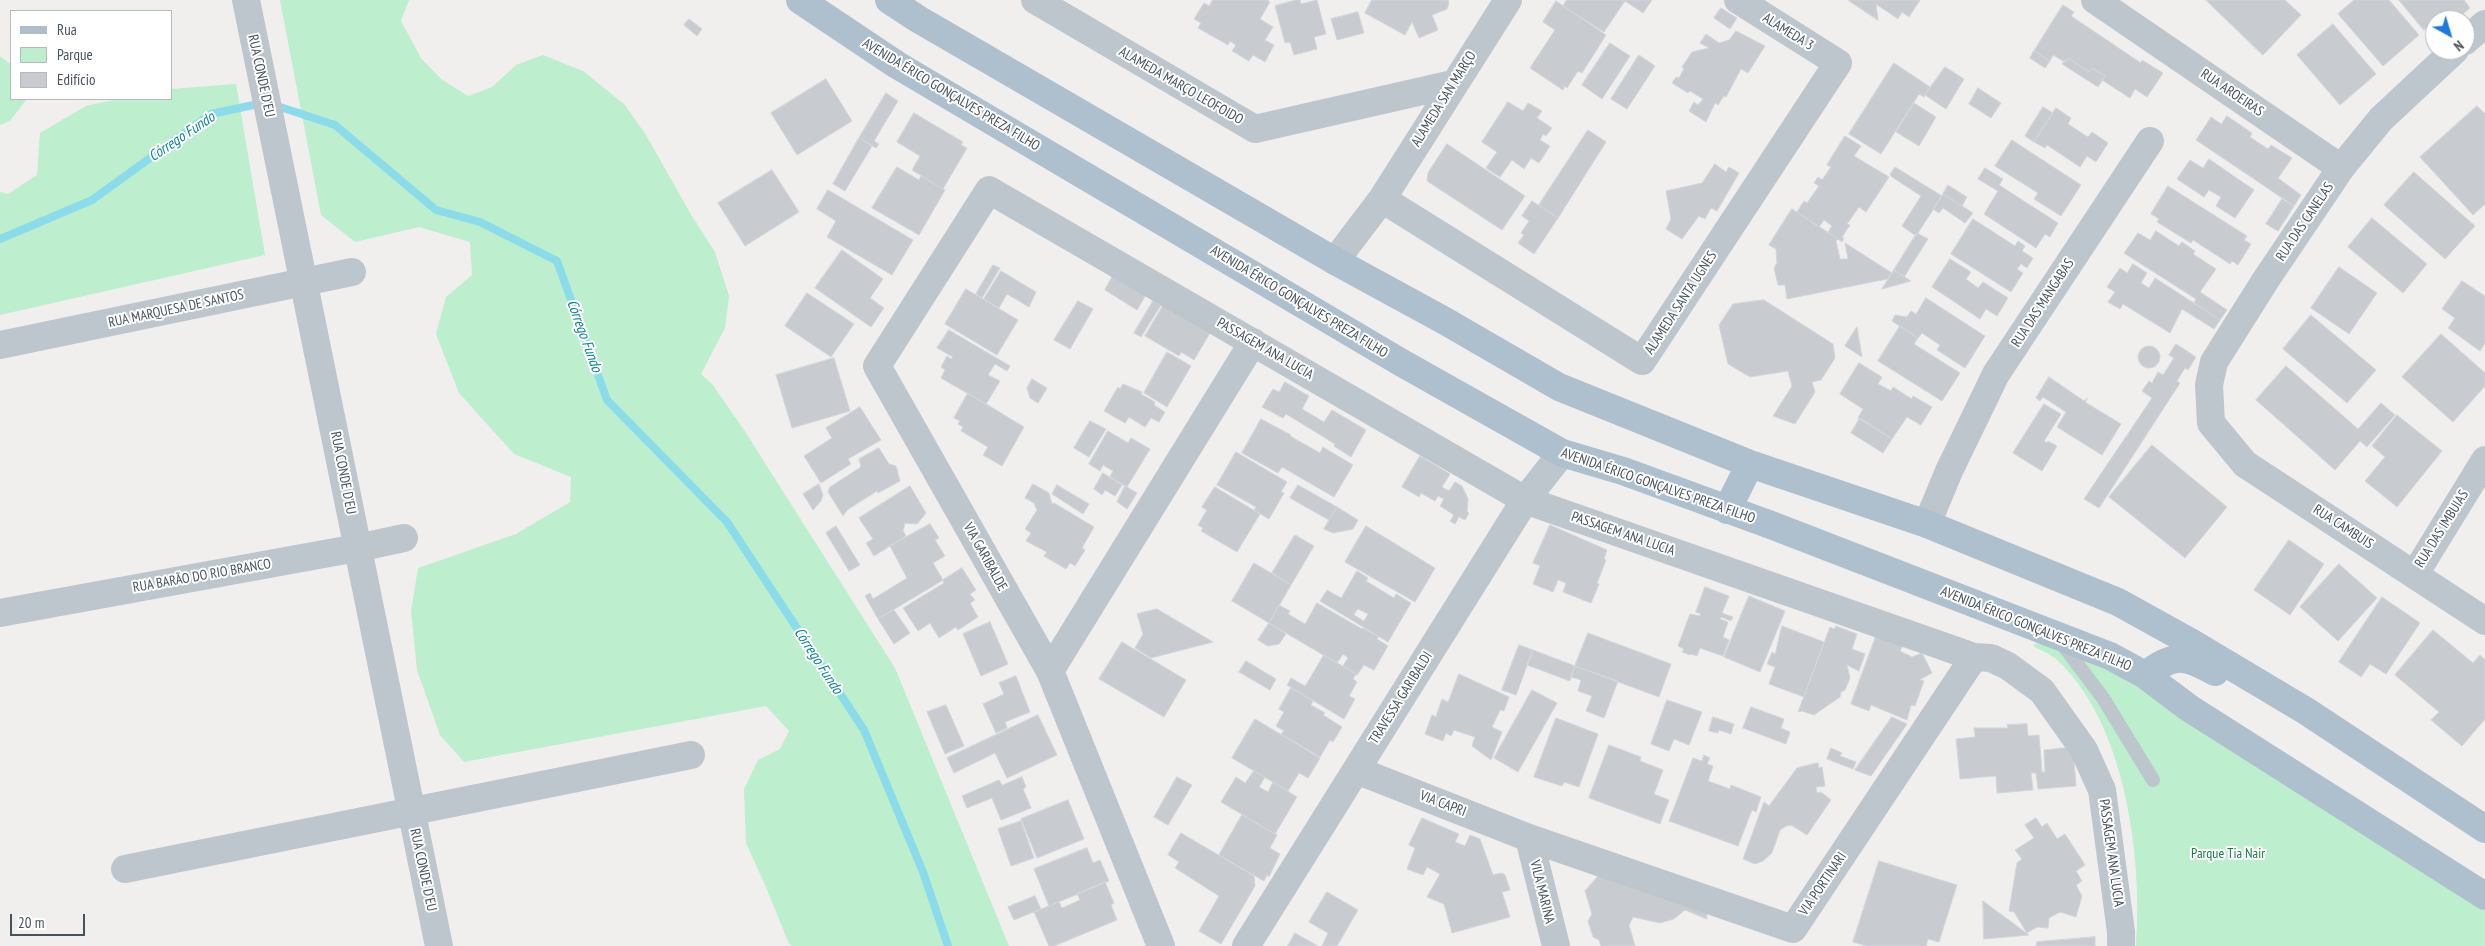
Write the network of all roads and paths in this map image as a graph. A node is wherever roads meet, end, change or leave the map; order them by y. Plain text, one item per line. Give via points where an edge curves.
1 (246, 0) edge
2 (800, 0) edge
3 (889, 0) edge
4 (1035, 0) edge
5 (1508, 0) edge
6 (1738, 0) edge
7 (2095, 0) edge
8 (2129, 9) edge
9 (2485, 24) edge
10 (2475, 32) edge
11 (2444, 60) edge
12 (1838, 63) joint
13 (1453, 84) junction
14 (2150, 140) dead end
15 (2341, 168) junction
16 (989, 190) joint
17 (1382, 199) junction
18 (1335, 261) junction
19 (352, 272) dead end
20 (305, 282) junction
21 (1253, 342) junction
22 (0, 345) edge
23 (2211, 423) joint
24 (1562, 453) junction
25 (2485, 460) edge
26 (1750, 464) junction
27 (1525, 500) junction
28 (1727, 510) junction
29 (1927, 524) junction
30 (404, 538) dead end
31 (358, 548) junction
32 (2415, 574) junction
33 (0, 612) edge
34 (2485, 621) edge
35 (2055, 635) junction
36 (1974, 657) junction
37 (1050, 671) junction
38 (2145, 675) junction
39 (2306, 711) junction
40 (691, 755) dead end
41 (1356, 770) junction
42 (2153, 780) dead end
43 (411, 810) junction
44 (2485, 829) edge
45 (1529, 838) junction
46 (125, 869) dead end
47 (2485, 896) edge
48 (439, 946) edge
49 (1161, 946) edge
50 (1246, 946) edge
51 (1556, 946) edge
52 (2121, 946) edge

1 - 20 street, RUA CONDE D'EU
2 - 24 main road, AVENIDA ÉRICO GONÇALVES PREZA FILHO via 906,70 1402,363
3 - 18 main road
4 - 13 street, ALAMEDA MARÇO LEOFOIDO via 1255,129
5 - 13 street, ALAMEDA SAN MARÇO
6 - 12 street, ALAMEDA 3
7 - 8 street, RUA AROEIRAS
8 - 15 street, RUA AROEIRAS
9 - 10 street
11 - 15 street, RUA DAS CANELAS via 2381,119
12 - 17 street, ALAMEDA SANTA UGNES via 1642,361
13 - 17 street, ALAMEDA SAN MARÇO
14 - 29 street, RUA DAS MANGABAS via 1996,374
15 - 23 street, RUA DAS CANELAS via 2214,362 2209,385
16 - 21 street, PASSAGEM ANA LUCIA
16 - 37 street, VIA GARIBALDE via 877,366
17 - 18 street, ALAMEDA SAN MARÇO
18 - 26 main road via 1559,387
19 - 20 street, RUA MARQUESA DE SANTOS
20 - 22 street, RUA MARQUESA DE SANTOS
20 - 31 street, RUA CONDE D'EU
21 - 27 street, PASSAGEM ANA LUCIA
21 - 37 street
23 - 32 street, RUA CAMBUIS via 2245,464
24 - 27 street, TRAVESSA GARIBALDI
24 - 28 main road, AVENIDA ÉRICO GONÇALVES PREZA FILHO via 1623,471
25 - 32 street, RUA DAS IMBUIAS
26 - 28 main road
26 - 29 main road
27 - 36 street, PASSAGEM ANA LUCIA
27 - 41 street, TRAVESSA GARIBALDI
28 - 35 main road, AVENIDA ÉRICO GONÇALVES PREZA FILHO
29 - 39 main road via 2118,602
30 - 31 street, RUA BARÃO DO RIO BRANCO
31 - 33 street, RUA BARÃO DO RIO BRANCO
31 - 43 street, RUA CONDE D'EU
32 - 34 street, RUA CAMBUIS
35 - 38 main road, AVENIDA ÉRICO GONÇALVES PREZA FILHO via 2110,656
35 - 42 lane via 2104,698
36 - 45 street, VIA PORTINARI via 1794,929
36 - 52 street, PASSAGEM ANA LUCIA via 2000,662 2042,690 2084,750 2102,790
37 - 49 street, VIA GARIBALDE
38 - 39 main road via 2164,661 2179,658 2197,662 2247,688
38 - 47 main road, AVENIDA ÉRICO GONÇALVES PREZA FILHO via 2189,708
39 - 44 main road
40 - 43 street
41 - 45 street, VIA CAPRI
41 - 50 street, TRAVESSA GARIBALDI
43 - 46 street
43 - 48 street, RUA CONDE D'EU
45 - 51 street, VILA MARINA

